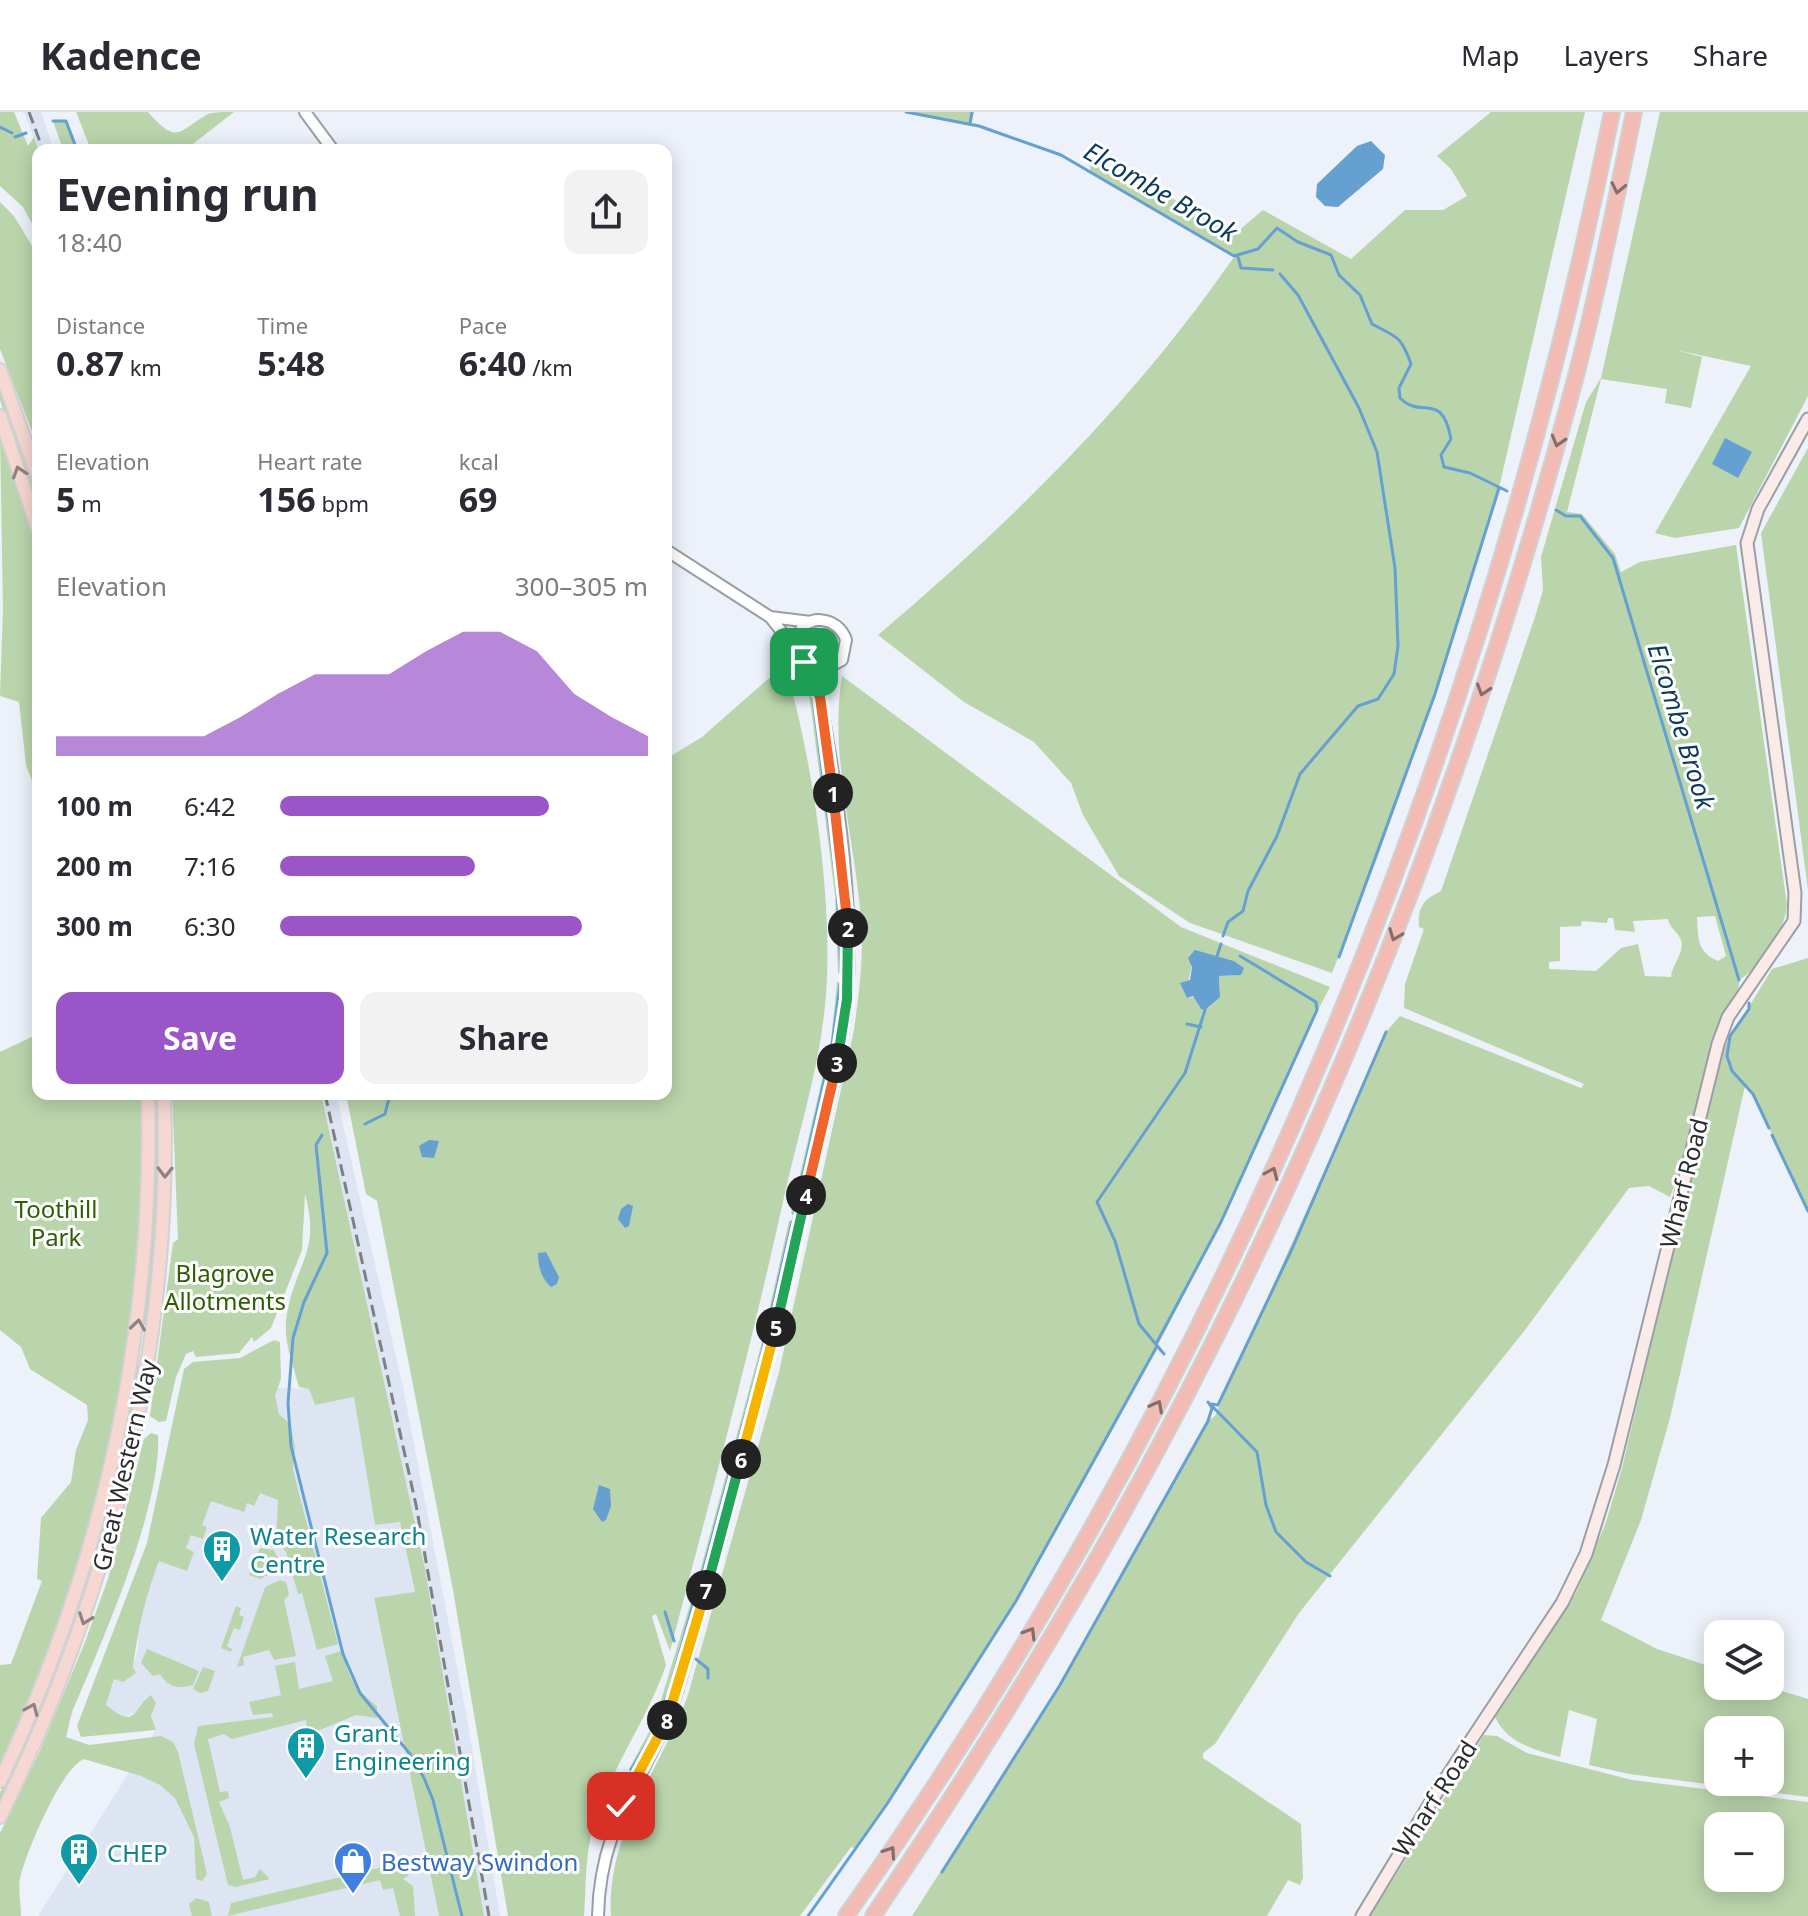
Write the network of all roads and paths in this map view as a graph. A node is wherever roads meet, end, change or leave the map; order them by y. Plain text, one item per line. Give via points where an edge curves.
1 (305, 112) edge
2 (1612, 112) edge
3 (1634, 112) edge
4 (329, 144) edge
5 (0, 370) edge
6 (0, 416) edge
7 (1808, 419) edge
8 (32, 460) edge
9 (32, 511) edge
10 (672, 554) edge
11 (770, 617) junction
12 (811, 622) junction
13 (798, 652) junction
14 (806, 664) junction
15 (829, 668) junction
16 (820, 697) junction
17 (148, 1100) edge
18 (164, 1100) edge
19 (0, 1781) edge
20 (0, 1817) edge
21 (598, 1916) edge
22 (846, 1916) edge
23 (873, 1916) edge
24 (1362, 1916) edge

1 - 4 street
22 -> 2 highway via 953,1759 1091,1529 1224,1275 1304,1102 1402,859 1487,612 1550,390
3 -> 23 highway via 1574,382 1533,531 1454,777 1359,1023 1239,1289 1131,1499 969,1774
5 - 8 main road
9 -> 6 main road
7 - 24 main road, Wharf Road via 1758,509 1747,543 1795,893 1794,921 1728,1017 1718,1044 1624,1427 1586,1554 1562,1603
10 - 11 street
11 - 12 street
11 - 13 street
12 - 13 street via 799,635
12 - 15 street via 831,621 846,637 844,656
13 - 14 street
14 - 15 street
14 - 16 street
15 - 16 street
16 - 21 street via 848,915 843,1032 775,1330 717,1549 672,1706 610,1836
19 -> 17 main road, Great Western Way via 76,1597 115,1454 142,1295
18 -> 20 main road, Great Western Way via 158,1294 128,1474 78,1639

